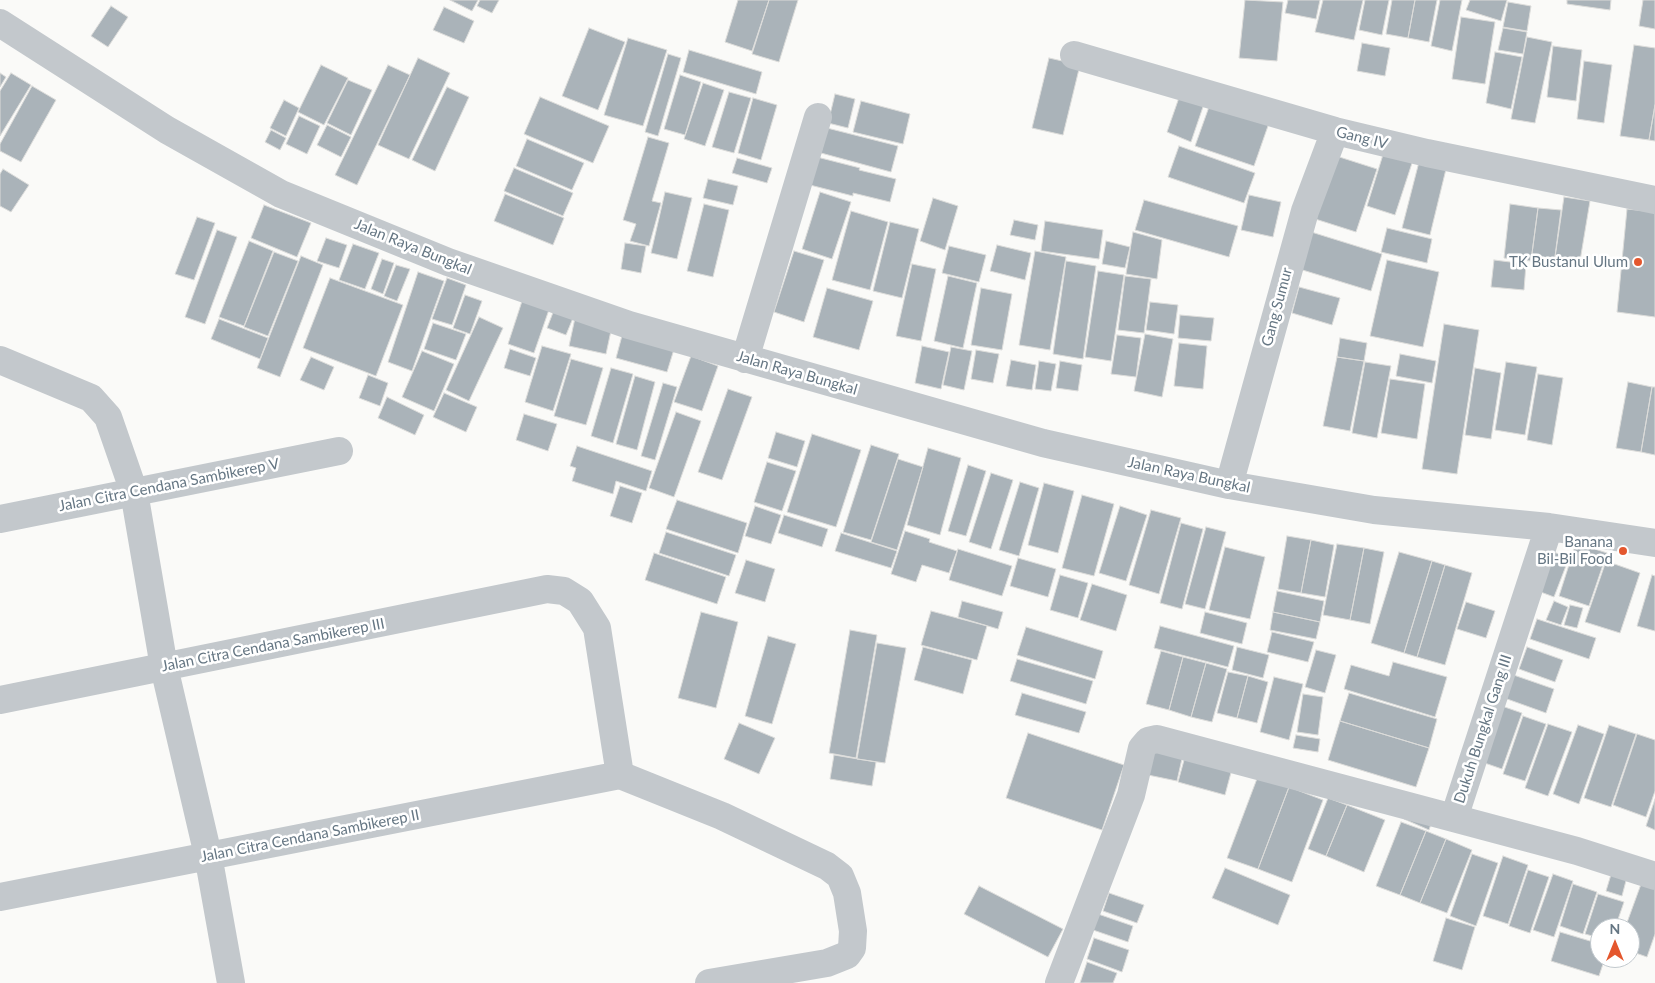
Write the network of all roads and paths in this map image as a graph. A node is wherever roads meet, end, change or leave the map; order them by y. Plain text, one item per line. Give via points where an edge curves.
1 (0, 23) edge
2 (1074, 56) dead end
3 (818, 117) dead end
4 (1335, 131) junction
5 (1655, 200) edge
6 (745, 359) junction
7 (0, 360) edge
8 (339, 451) dead end
9 (1230, 485) junction
10 (134, 492) junction
11 (0, 519) edge
12 (1549, 528) junction
13 (1655, 543) edge
14 (164, 667) junction
15 (0, 700) edge
16 (620, 775) junction
17 (1454, 818) junction
18 (208, 855) junction
19 (1655, 876) edge
20 (0, 898) edge
21 (231, 983) edge
22 (709, 983) edge
23 (1059, 983) edge

1 - 6 street, Jalan Raya Bungkal via 167,130 281,194 448,262 629,325
2 - 4 street, Gang IV
3 - 6 street
4 - 5 street, Gang IV
4 - 9 street, Gang Sumur via 1288,266
6 - 9 street, Jalan Raya Bungkal via 1043,443
7 - 10 street via 91,398 108,417
8 - 10 street, Jalan Citra Cendana Sambikerep V
9 - 12 street, Jalan Raya Bungkal via 1374,510
10 - 11 street, Jalan Citra Cendana Sambikerep V
10 - 14 street
12 - 13 street, Jalan Raya Bungkal
12 - 17 street, Dukuh Bungkal Gang III
14 - 15 street, Jalan Citra Cendana Sambikerep III
14 - 16 street, Jalan Citra Cendana Sambikerep III via 547,589 564,592 580,601 597,628
14 - 18 street
16 - 18 street, Jalan Citra Cendana Sambikerep II
16 - 22 street via 722,816 828,866 840,876 847,892 853,931 852,948 847,955 827,964
17 - 19 street, Dukuh Bungkal Gang III
17 - 23 street via 1157,739 1148,741 1142,748 1131,795
18 - 20 street, Jalan Citra Cendana Sambikerep II
18 - 21 street

